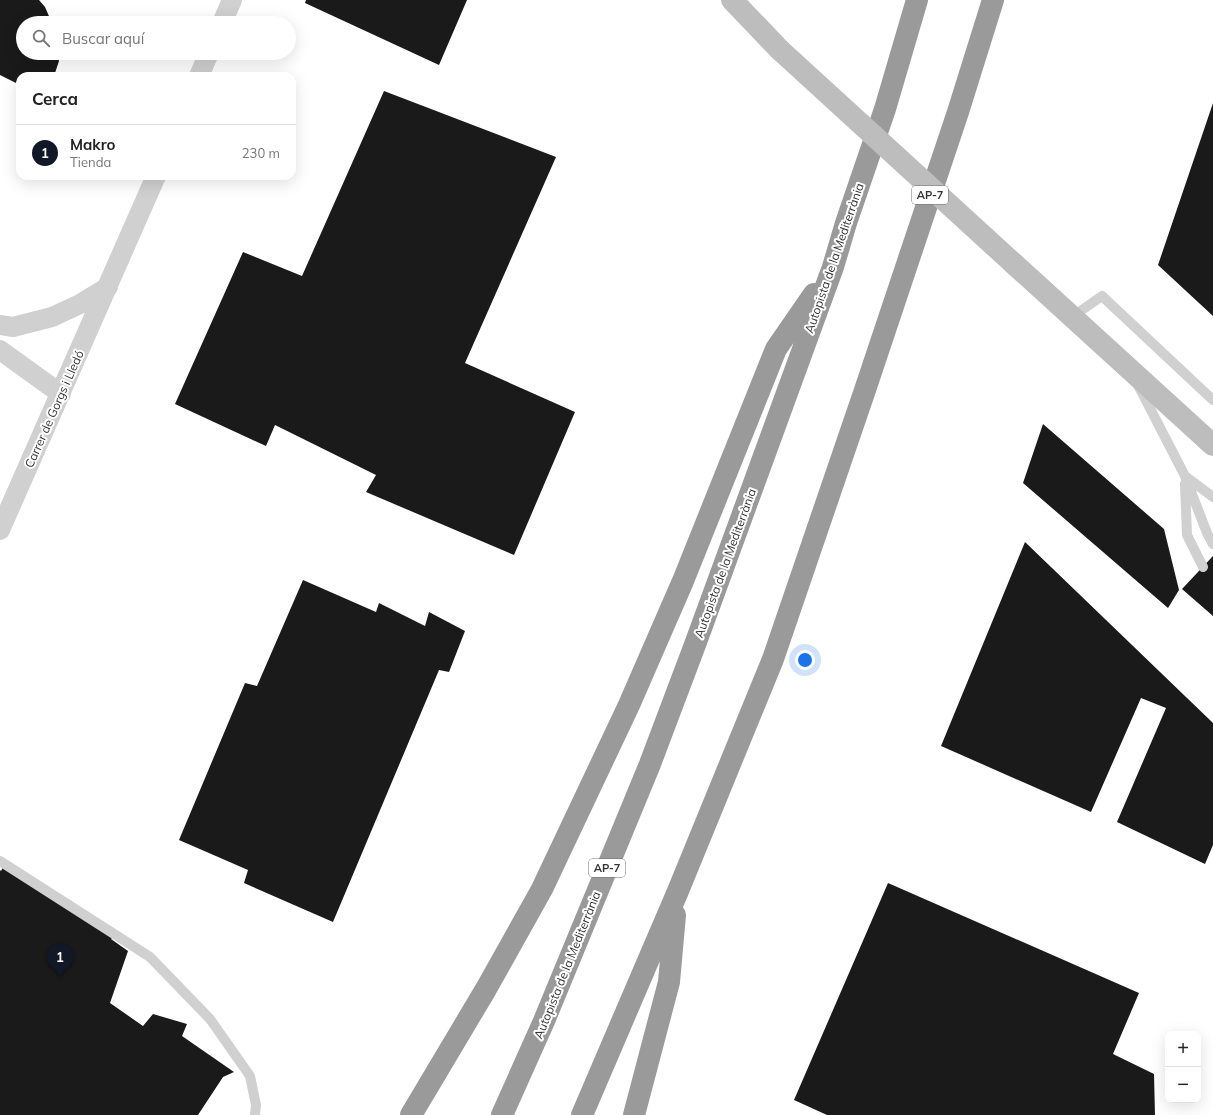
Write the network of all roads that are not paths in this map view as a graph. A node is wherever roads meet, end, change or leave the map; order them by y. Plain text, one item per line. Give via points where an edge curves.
1 (232, 0) edge
2 (732, 0) edge
3 (746, 0) edge
4 (917, 0) edge
5 (993, 0) edge
6 (225, 16) edge
7 (780, 50) junction
8 (206, 60) edge
9 (201, 72) edge
10 (154, 180) edge
11 (833, 267) junction
12 (108, 287) junction
13 (1072, 317) junction
14 (0, 325) edge
15 (0, 350) edge
16 (1131, 370) junction
17 (61, 394) junction
18 (1213, 400) edge
19 (1213, 445) edge
20 (1185, 476) junction
21 (1213, 497) edge
22 (0, 530) edge
23 (1213, 544) edge
24 (1203, 567) dead end
25 (0, 861) edge
26 (678, 891) junction
27 (255, 1115) edge
28 (411, 1115) edge
29 (502, 1115) edge
30 (582, 1115) edge
31 (634, 1115) edge

1 - 6 street
2 - 7 main road
3 - 7 main road
4 - 11 highway, Autopista de la Mediterrània / AP-7 via 885,109
5 - 26 highway, AP-7 via 936,180 773,659
7 - 13 main road, bridge
8 - 9 street
10 - 12 street, Carrer de Gorgs i Lledó
11 - 28 highway via 776,349 683,581 629,705 542,889 486,990
11 - 29 highway, Autopista de la Mediterrània / AP-7 via 650,764 544,1021
12 - 14 street via 52,317 13,327
12 - 17 street, Carrer de Gorgs i Lledó
13 - 16 main road
13 - 18 lane via 1102,296
15 - 17 street
16 - 19 main road
16 - 20 lane
17 - 22 street, Carrer de Gorgs i Lledó
20 - 21 lane
20 - 23 lane
20 - 24 lane via 1187,535
25 - 27 lane via 150,957 210,1019 250,1076 256,1105
26 - 30 highway, AP-7
26 - 31 highway via 669,982

